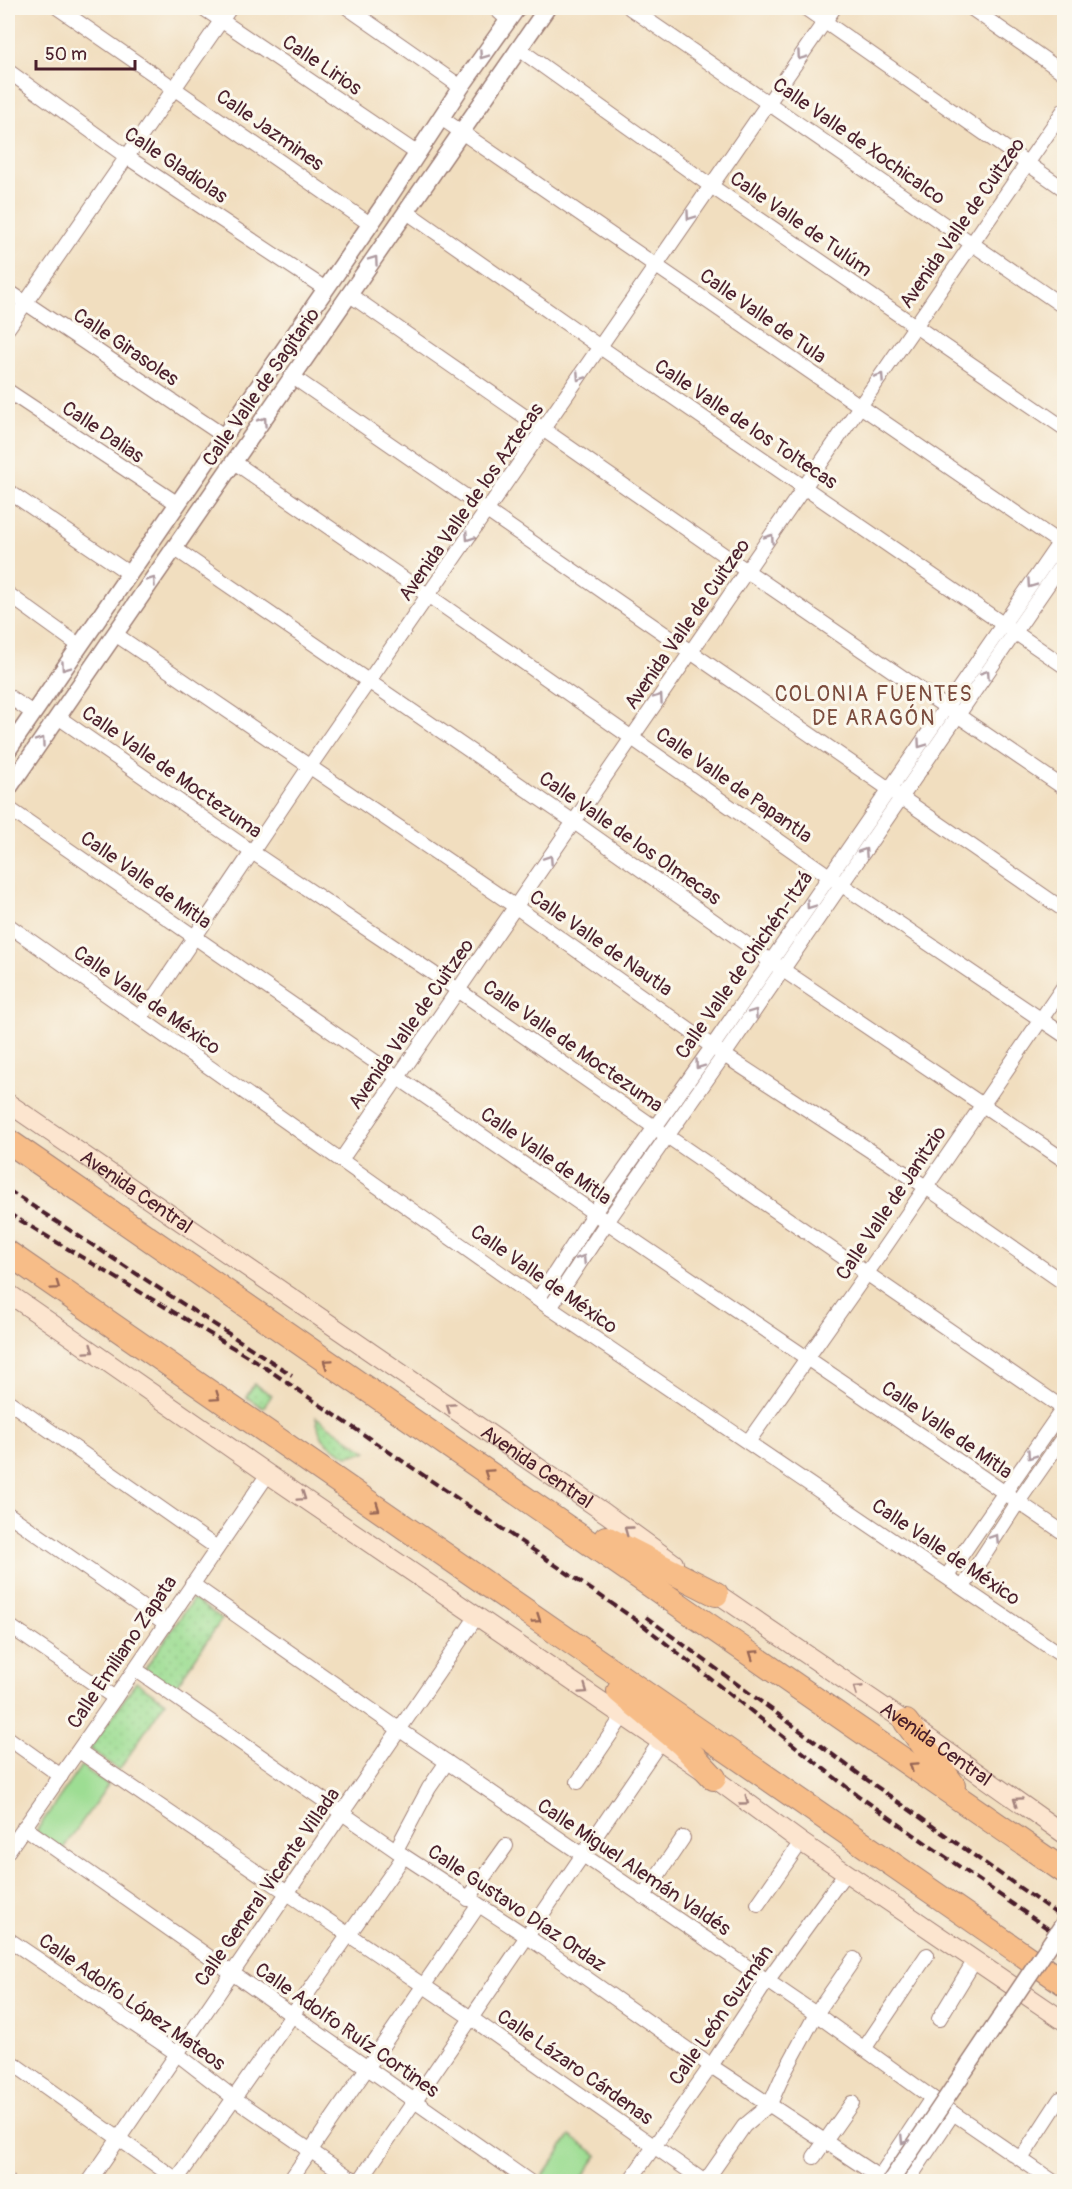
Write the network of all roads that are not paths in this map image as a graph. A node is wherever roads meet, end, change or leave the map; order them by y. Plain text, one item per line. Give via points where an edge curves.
1 (58, 8) edge
2 (203, 8) edge
3 (230, 8) edge
4 (348, 8) edge
5 (495, 8) edge
6 (547, 8) edge
7 (630, 8) edge
8 (805, 8) edge
9 (834, 8) edge
10 (971, 8) edge
11 (512, 14) edge
12 (221, 20) junction
13 (825, 21) junction
14 (519, 49) junction
15 (8, 71) edge
16 (1065, 73) edge
17 (461, 87) junction
18 (175, 88) junction
19 (769, 102) junction
20 (1065, 110) edge
21 (441, 117) junction
22 (462, 133) junction
23 (418, 154) junction
24 (127, 157) junction
25 (1027, 164) junction
26 (711, 186) junction
27 (1065, 189) edge
28 (407, 212) junction
29 (370, 224) junction
30 (972, 243) junction
31 (655, 266) junction
32 (324, 288) junction
33 (8, 291) edge
34 (350, 295) junction
35 (25, 303) junction
36 (1065, 307) edge
37 (914, 326) junction
38 (8, 328) edge
39 (600, 347) junction
40 (293, 377) junction
41 (8, 391) edge
42 (860, 407) junction
43 (1065, 428) edge
44 (544, 431) junction
45 (224, 436) junction
46 (234, 462) junction
47 (805, 488) junction
48 (8, 491) edge
49 (178, 504) junction
50 (487, 510) junction
51 (1063, 541) edge
52 (174, 548) junction
53 (1065, 561) edge
54 (747, 571) junction
55 (130, 574) junction
56 (8, 594) edge
57 (429, 596) junction
58 (1003, 623) junction
59 (1015, 632) junction
60 (115, 634) junction
61 (80, 646) junction
62 (691, 652) junction
63 (1065, 666) edge
64 (370, 681) junction
65 (8, 696) edge
66 (947, 707) junction
67 (33, 713) junction
68 (959, 715) junction
69 (58, 717) junction
70 (632, 738) junction
71 (8, 750) edge
72 (310, 766) junction
73 (1065, 788) edge
74 (8, 789) edge
75 (889, 790) junction
76 (901, 798) junction
77 (8, 808) edge
78 (574, 822) junction
79 (252, 852) junction
80 (830, 876) junction
81 (842, 885) junction
82 (516, 907) junction
83 (1065, 910) edge
84 (8, 925) edge
85 (194, 938) junction
86 (771, 962) junction
87 (783, 970) junction
88 (1065, 986) edge
89 (458, 990) junction
90 (140, 1018) junction
91 (1042, 1019) junction
92 (1065, 1035) edge
93 (712, 1047) junction
94 (724, 1055) junction
95 (398, 1077) junction
96 (8, 1102) edge
97 (982, 1104) junction
98 (654, 1127) junction
99 (667, 1136) junction
100 (8, 1141) edge
101 (341, 1160) junction
102 (1065, 1160) edge
103 (926, 1187) junction
104 (594, 1213) junction
105 (607, 1222) junction
106 (8, 1253) edge
107 (867, 1273) junction
108 (1065, 1284) edge
109 (8, 1293) edge
110 (538, 1299) junction
111 (550, 1308) junction
112 (807, 1356) junction
113 (8, 1401) edge
114 (1064, 1408) edge
115 (1065, 1436) edge
116 (748, 1442) junction
117 (268, 1474) junction
118 (1004, 1493) junction
119 (519, 1494) junction
120 (1018, 1502) junction
121 (8, 1514) edge
122 (1065, 1533) edge
123 (217, 1548) junction
124 (947, 1576) junction
125 (192, 1584) junction
126 (963, 1587) junction
127 (716, 1594) junction
128 (477, 1616) junction
129 (165, 1623) junction
130 (8, 1625) edge
131 (581, 1649) junction
132 (1065, 1657) edge
133 (135, 1669) junction
134 (115, 1698) junction
135 (623, 1716) junction
136 (906, 1722) junction
137 (400, 1730) junction
138 (8, 1738) edge
139 (660, 1742) junction
140 (79, 1751) junction
141 (447, 1762) junction
142 (61, 1776) junction
143 (714, 1778) junction
144 (578, 1782) dead end
145 (965, 1802) junction
146 (343, 1812) junction
147 (24, 1827) junction
148 (1065, 1834) edge
149 (682, 1838) dead end
150 (801, 1842) junction
151 (506, 1846) dead end
152 (8, 1850) edge
153 (400, 1853) junction
154 (583, 1856) junction
155 (1065, 1871) edge
156 (846, 1872) junction
157 (286, 1892) junction
158 (643, 1897) junction
159 (473, 1902) junction
160 (758, 1904) dead end
161 (1065, 1923) edge
162 (347, 1935) junction
163 (528, 1937) junction
164 (8, 1939) edge
165 (927, 1955) dead end
166 (854, 1959) dead end
167 (975, 1960) junction
168 (231, 1973) junction
169 (767, 1981) junction
170 (1065, 1983) edge
171 (423, 1986) junction
172 (291, 2014) junction
173 (816, 2014) junction
174 (471, 2018) junction
175 (939, 2019) dead end
176 (1065, 2021) edge
177 (864, 2049) junction
178 (176, 2054) junction
179 (8, 2060) edge
180 (711, 2066) junction
181 (368, 2069) junction
182 (932, 2097) junction
183 (234, 2098) junction
184 (1060, 2099) dead end
185 (415, 2101) junction
186 (852, 2103) dead end
187 (770, 2104) junction
188 (953, 2113) junction
189 (118, 2139) junction
190 (825, 2142) junction
191 (654, 2145) junction
192 (311, 2151) junction
193 (814, 2157) dead end
194 (1021, 2159) junction
195 (882, 2180) edge
196 (89, 2181) edge
197 (177, 2181) edge
198 (289, 2181) edge
199 (360, 2181) edge
200 (530, 2181) edge
201 (629, 2181) edge
202 (705, 2181) edge
203 (907, 2181) edge
204 (1054, 2181) edge

1 - 18 street, Calle Jazmines
2 - 12 street, Calle Lirios
3 - 12 street
4 - 17 street
5 - 11 street
6 - 14 street, Calle Valle de Sagitario
7 - 19 street, Calle Valle de Xochicalco
8 - 13 street
9 - 13 street, Avenida Valle de los Aztecas
10 - 16 street
11 -> 17 street, Calle Valle de Sagitario
12 - 18 street
12 - 23 street, Calle Lirios
13 -> 19 street, Avenida Valle de los Aztecas
13 - 25 street
14 - 22 street, Calle Valle de Sagitario
14 - 26 street, Calle Valle de Tulúm
15 - 24 street, Calle Gladiolas
17 - 21 street, Calle Valle de Sagitario
18 - 24 street
18 - 29 street, Calle Jazmines
19 - 26 street, Avenida Valle de los Aztecas
19 - 30 street, Calle Valle de Xochicalco
20 - 25 street, Avenida Valle de Cuitzeo
21 - 22 street, Calle Valle de Tula
21 - 23 street, Calle Valle de Sagitario
22 - 28 street, Calle Valle de Sagitario
22 - 31 street, Calle Valle de Tula
23 - 29 street, Calle Valle de Sagitario
24 - 32 street, Calle Gladiolas
24 - 35 street
25 - 27 street
25 - 30 street, Avenida Valle de Cuitzeo
26 -> 31 street, Avenida Valle de los Aztecas
26 - 37 street, Calle Valle de Tulúm
34 -> 28 street, Calle Valle de Sagitario
28 - 39 street, Calle Valle de los Toltecas
29 - 32 street, Calle Valle de Sagitario
30 - 36 street, Calle Valle de Xochicalco
30 - 37 street, Avenida Valle de Cuitzeo
31 - 39 street, Avenida Valle de los Aztecas
31 - 42 street, Calle Valle de Tula
32 - 45 street, Calle Valle de Sagitario
33 - 35 street, Calle Girasoles
34 - 40 street, Calle Valle de Sagitario
34 - 44 street
35 - 38 street
35 - 45 street, Calle Girasoles
42 -> 37 street, Avenida Valle de Cuitzeo
37 - 43 street, Calle Valle de Tulúm
39 -> 44 street, Avenida Valle de los Aztecas
39 - 47 street, Calle Valle de los Toltecas
46 -> 40 street, Calle Valle de Sagitario
40 - 50 street
41 - 49 street, Calle Dalias
42 - 47 street, Avenida Valle de Cuitzeo
42 - 51 street, Calle Valle de Tula
44 - 50 street, Avenida Valle de los Aztecas
44 - 54 street
45 - 49 street, Calle Valle de Sagitario
46 - 52 street, Calle Valle de Sagitario
46 - 57 street, Calle Valle de Papantla
54 -> 47 street, Avenida Valle de Cuitzeo
47 - 58 street, Calle Valle de los Toltecas
48 - 55 street
49 - 55 street, Calle Valle de Sagitario
50 -> 57 street, Avenida Valle de los Aztecas
50 - 62 street
51 -> 58 street, Calle Valle de Chichén-Itzá
60 -> 52 street, Calle Valle de Sagitario
52 - 64 street, Calle Valle de los Olmecas
53 - 59 street, Calle Valle de Chichén-Itzá
54 - 62 street, Avenida Valle de Cuitzeo
54 - 66 street
55 - 61 street, Calle Valle de Sagitario
56 - 61 street
57 - 64 street, Avenida Valle de los Aztecas
57 - 70 street, Calle Valle de Papantla
58 - 59 street, Calle Valle de los Toltecas
58 - 66 street, Calle Valle de Chichén-Itzá
59 - 63 street, Calle Valle de los Toltecas
68 -> 59 street, Calle Valle de Chichén-Itzá
60 - 69 street, Calle Valle de Sagitario
60 - 72 street, Calle Valle de Nautla
61 -> 67 street, Calle Valle de Sagitario
70 -> 62 street, Avenida Valle de Cuitzeo
62 - 75 street
64 - 72 street, Avenida Valle de los Aztecas
64 - 78 street, Calle Valle de los Olmecas
65 - 67 street
66 - 68 street
66 -> 75 street, Calle Valle de Chichén-Itzá
67 - 71 street, Calle Valle de Sagitario
68 - 73 street
68 - 76 street, Calle Valle de Chichén-Itzá
74 -> 69 street, Calle Valle de Sagitario
69 - 79 street, Calle Valle de Moctezuma
70 - 78 street, Avenida Valle de Cuitzeo
70 - 80 street, Calle Valle de Papantla
72 - 79 street, Avenida Valle de los Aztecas
72 - 82 street, Calle Valle de Nautla
75 - 76 street
75 - 80 street, Calle Valle de Chichén-Itzá
81 -> 76 street, Calle Valle de Chichén-Itzá
76 - 83 street
77 - 85 street, Calle Valle de Mitla
82 -> 78 street, Avenida Valle de Cuitzeo
78 - 86 street, Calle Valle de los Olmecas
79 - 85 street, Avenida Valle de los Aztecas
79 - 89 street, Calle Valle de Moctezuma
80 - 81 street, Calle Valle de Papantla
80 -> 86 street, Calle Valle de Chichén-Itzá
81 - 87 street, Calle Valle de Chichén-Itzá
81 - 91 street, Calle Valle de Papantla
82 - 89 street, Avenida Valle de Cuitzeo
82 - 93 street, Calle Valle de Nautla
84 - 90 street, Calle Valle de México
85 - 90 street, Avenida Valle de los Aztecas
85 - 95 street, Calle Valle de Mitla
86 - 87 street, Calle Valle de los Olmecas
86 - 93 street, Calle Valle de Chichén-Itzá
94 -> 87 street, Calle Valle de Chichén-Itzá
87 - 97 street, Calle Valle de los Olmecas
88 - 91 street, Calle Valle de Janitzio
89 - 95 street, Avenida Valle de Cuitzeo
89 - 98 street, Calle Valle de Moctezuma
90 - 101 street, Calle Valle de México
91 - 92 street, Calle Valle de Papantla
91 - 97 street, Calle Valle de Janitzio
93 - 94 street, Calle Valle de Nautla
93 -> 98 street, Calle Valle de Chichén-Itzá
94 - 99 street, Calle Valle de Chichén-Itzá
94 - 103 street, Calle Valle de Nautla
95 - 101 street, Avenida Valle de Cuitzeo
95 - 104 street, Calle Valle de Mitla
127 -> 96 main road, Avenida Central via 605,1513
97 - 102 street, Calle Valle de los Olmecas
97 - 103 street, Calle Valle de Janitzio
98 - 99 street, Calle Valle de Moctezuma
98 - 104 street, Calle Valle de Chichén-Itzá
99 - 105 street, Calle Valle de Chichén-Itzá
99 - 107 street, Calle Valle de Moctezuma
119 -> 100 highway, Avenida Central
101 - 110 street, Calle Valle de México
103 - 107 street, Calle Valle de Janitzio
103 - 108 street, Calle Valle de Nautla
104 - 105 street, Calle Valle de Mitla
104 - 110 street, Calle Valle de Chichén-Itzá
111 -> 105 street, Calle Valle de Chichén-Itzá
105 - 112 street, Calle Valle de Mitla
106 -> 131 highway
107 - 112 street, Calle Valle de Janitzio
107 - 114 street, Calle Valle de Moctezuma
109 -> 117 main road
110 - 111 street, Calle Valle de México
111 - 116 street, Calle Valle de México
112 - 116 street, Calle Valle de Janitzio
112 - 118 street, Calle Valle de Mitla
113 - 123 street
114 -> 118 street
115 - 120 street
116 - 124 street, Calle Valle de México
117 - 123 street, Calle Emiliano Zapata
117 -> 128 main road
118 - 120 street, Calle Valle de Mitla
118 - 124 street
119 - 127 highway
145 -> 119 highway, Avenida Central
120 - 122 street, Calle Valle de Mitla
126 -> 120 street
121 - 129 street
123 - 125 street, Calle Emiliano Zapata
124 - 126 street, Calle Valle de México
125 - 129 street, Calle Emiliano Zapata
125 - 137 street, Calle Miguel Alemán Valdés
126 - 132 street, Calle Valle de México
136 -> 127 main road, Avenida Central
128 -> 135 main road
128 - 137 street, Calle General Vicente Villada
129 - 133 street, Calle Emiliano Zapata
130 - 134 street
131 - 143 highway via 622,1695 682,1744
131 - 170 highway
133 - 134 street, Calle Emiliano Zapata
133 - 146 street, Calle Gustavo Díaz Ordaz
134 - 140 street, Calle Emiliano Zapata
135 - 139 main road
135 - 144 street
136 - 145 highway
148 -> 136 main road, Avenida Central
137 - 141 street, Calle Miguel Alemán Valdés
137 - 146 street, Calle General Vicente Villada
138 - 142 street
139 - 143 main road
139 - 154 street
140 - 142 street, Calle Emiliano Zapata
140 - 157 street, Calle Lázaro Cárdenas
141 - 153 street via 429,1788
141 - 154 street, Calle Miguel Alemán Valdés
142 - 147 street, Calle Emiliano Zapata
143 -> 150 main road
145 - 155 highway, Avenida Central
146 - 153 street, Calle Gustavo Díaz Ordaz
146 - 157 street, Calle General Vicente Villada
147 - 152 street, Calle Emiliano Zapata
147 - 168 street, Calle Adolfo Ruíz Cortines
149 - 158 street
150 - 156 main road
150 - 160 street
151 - 159 street
153 - 159 street, Calle Gustavo Díaz Ordaz
153 - 162 street
154 - 158 street, Calle Miguel Alemán Valdés
154 - 163 street
156 - 167 main road
156 - 169 street, Calle León Guzmán
157 - 162 street, Calle Lázaro Cárdenas
157 - 168 street, Calle General Vicente Villada
158 - 169 street, Calle Miguel Alemán Valdés
159 - 163 street, Calle Gustavo Díaz Ordaz
159 - 171 street
161 - 195 street, bridge
162 - 171 street, Calle Lázaro Cárdenas
162 - 172 street, Calle Adolfo López Mateos
163 - 174 street
163 - 180 street, Calle Gustavo Díaz Ordaz
164 - 178 street, Calle Adolfo López Mateos
165 - 177 street
166 - 173 street
167 - 175 street
167 - 176 main road
168 - 172 street, Calle Adolfo Ruíz Cortines
168 - 178 street, Calle General Vicente Villada
169 - 173 street, Calle Miguel Alemán Valdés
169 - 180 street, Calle León Guzmán
171 - 174 street, Calle Lázaro Cárdenas
171 - 181 street
172 - 181 street, Calle Adolfo Ruíz Cortines
172 - 183 street, Calle Adolfo López Mateos
173 - 177 street, Calle Miguel Alemán Valdés
173 - 187 street
174 - 185 street
174 - 191 street, Calle Lázaro Cárdenas
177 - 182 street, Calle Miguel Alemán Valdés
178 - 183 street, Calle Adolfo López Mateos
178 - 189 street, Calle General Vicente Villada
179 - 189 street
180 - 187 street, Calle Gustavo Díaz Ordaz
180 - 191 street, Calle León Guzmán
181 - 185 street, Calle Adolfo Ruíz Cortines
181 - 192 street
182 - 188 street, Calle Miguel Alemán Valdés
182 -> 195 street
183 - 192 street, Calle Adolfo López Mateos
183 - 197 street
184 - 194 street
185 - 199 street
185 - 200 street, Calle Adolfo Ruíz Cortines
186 - 190 street
187 - 190 street, Calle Gustavo Díaz Ordaz
187 - 202 street via 744,2126
188 - 194 street, Calle Miguel Alemán Valdés
188 - 203 street
189 - 196 street, Calle General Vicente Villada
189 - 197 street
190 - 193 street
190 - 195 street, Calle Gustavo Díaz Ordaz
191 - 201 street, Calle León Guzmán
191 - 202 street, Calle Lázaro Cárdenas
192 - 198 street
192 - 199 street, Calle Adolfo López Mateos
194 - 204 street, Calle Miguel Alemán Valdés

